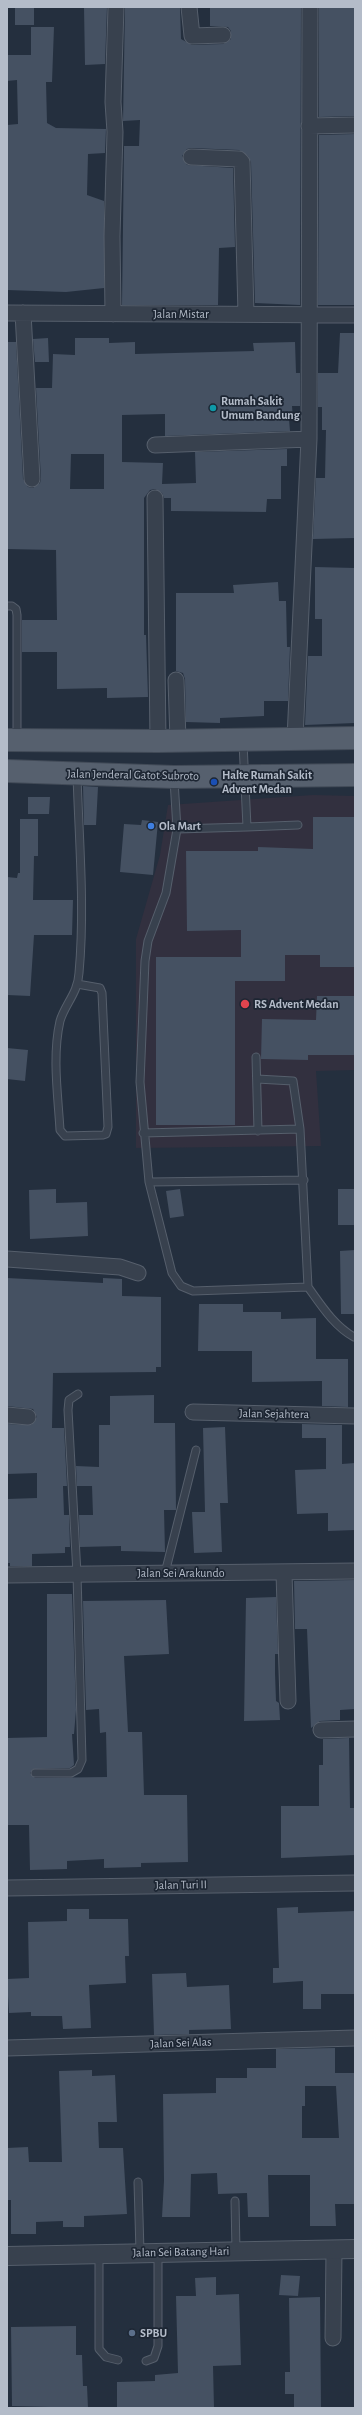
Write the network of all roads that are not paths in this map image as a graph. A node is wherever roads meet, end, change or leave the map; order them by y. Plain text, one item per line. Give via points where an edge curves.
1 (116, 7) edge
2 (189, 7) edge
3 (310, 7) edge
4 (223, 35) dead end
5 (310, 126) junction
6 (355, 126) edge
7 (191, 157) dead end
8 (7, 313) edge
9 (23, 313) junction
10 (113, 314) junction
11 (246, 314) junction
12 (309, 315) junction
13 (355, 316) edge
14 (309, 439) junction
15 (155, 445) dead end
16 (32, 479) dead end
17 (155, 498) dead end
18 (7, 606) edge
19 (176, 680) dead end
20 (295, 738) junction
21 (355, 738) edge
22 (243, 739) junction
23 (12, 740) edge
24 (168, 740) junction
25 (7, 771) edge
26 (77, 774) junction
27 (355, 774) edge
28 (245, 775) junction
29 (174, 777) junction
30 (298, 825) dead end
31 (247, 827) junction
32 (177, 829) junction
33 (77, 984) junction
34 (256, 1057) dead end
35 (257, 1079) junction
36 (300, 1129) junction
37 (258, 1131) junction
38 (143, 1133) junction
39 (304, 1180) junction
40 (149, 1182) junction
41 (7, 1259) edge
42 (138, 1273) dead end
43 (308, 1287) junction
44 (354, 1337) dead end
45 (78, 1394) dead end
46 (193, 1412) dead end
47 (7, 1415) edge
48 (355, 1416) edge
49 (28, 1417) dead end
50 (196, 1450) dead end
51 (355, 1571) edge
52 (165, 1573) junction
53 (284, 1573) junction
54 (77, 1574) junction
55 (7, 1575) edge
56 (288, 1701) dead end
57 (355, 1729) edge
58 (321, 1730) dead end
59 (35, 1773) dead end
60 (355, 1883) edge
61 (7, 1888) edge
62 (355, 2038) edge
63 (7, 2048) edge
64 (138, 2182) dead end
65 (235, 2201) dead end
66 (355, 2249) edge
67 (334, 2250) junction
68 (236, 2251) junction
69 (140, 2252) junction
70 (158, 2252) junction
71 (99, 2254) junction
72 (7, 2256) edge
73 (333, 2338) dead end
74 (118, 2360) dead end
75 (146, 2361) dead end

1 - 10 street via 113,102
2 - 4 street via 192,36
3 - 5 street
5 - 6 street
5 - 12 street
7 - 11 street via 239,159 242,162
8 - 9 street, Jalan Mistar
9 - 10 street, Jalan Mistar
9 - 16 street
10 - 11 street, Jalan Mistar
11 - 12 street, Jalan Mistar
12 - 13 street, Jalan Mistar
12 - 14 street
14 - 15 street
14 - 20 street
17 - 24 street
18 - 23 lane via 12,606 17,615
19 - 24 street
20 - 21 main road
20 - 22 main road
22 - 24 main road
22 - 28 lane
23 - 24 main road
25 - 26 main road, Jalan Jenderal Gatot Subroto
26 - 29 main road, Jalan Jenderal Gatot Subroto
26 - 33 lane via 81,886
27 - 28 main road, Jalan Jenderal Gatot Subroto
28 - 29 main road, Jalan Jenderal Gatot Subroto
28 - 31 lane
29 - 32 lane
30 - 31 lane
31 - 32 lane
32 - 38 lane via 166,893 148,941 145,961 140,1082
33 - 33 lane via 95,985 102,993 108,1127 106,1134 103,1135 65,1136 60,1130 57,1064 60,1021 72,1000
34 - 35 lane
35 - 36 lane via 293,1081
35 - 37 lane
36 - 37 lane
36 - 39 lane
37 - 38 lane
38 - 40 lane
39 - 40 lane
39 - 43 lane
40 - 43 lane via 172,1274 181,1286 192,1291 208,1292
41 - 42 street via 120,1267
43 - 44 lane via 332,1319 344,1332
45 - 54 lane via 70,1400 68,1410
46 - 48 street, Jalan Sejahtera
47 - 49 street
50 - 52 lane
51 - 53 street, Jalan Sei Arakundo
52 - 53 street, Jalan Sei Arakundo
52 - 54 street, Jalan Sei Arakundo
53 - 56 street
54 - 55 street, Jalan Sei Arakundo
54 - 59 lane via 82,1760 78,1769 71,1773
57 - 58 street
60 - 61 street, Jalan Turi II
62 - 63 street, Jalan Sei Alas
64 - 69 lane
65 - 68 lane
66 - 67 street, Jalan Sei Batang Hari
67 - 68 street, Jalan Sei Batang Hari
67 - 73 street
68 - 70 street, Jalan Sei Batang Hari
69 - 70 street, Jalan Sei Batang Hari
69 - 71 street, Jalan Sei Batang Hari
70 - 75 lane via 157,2352 154,2358
71 - 72 street, Jalan Sei Batang Hari
71 - 74 lane via 99,2348 106,2357

